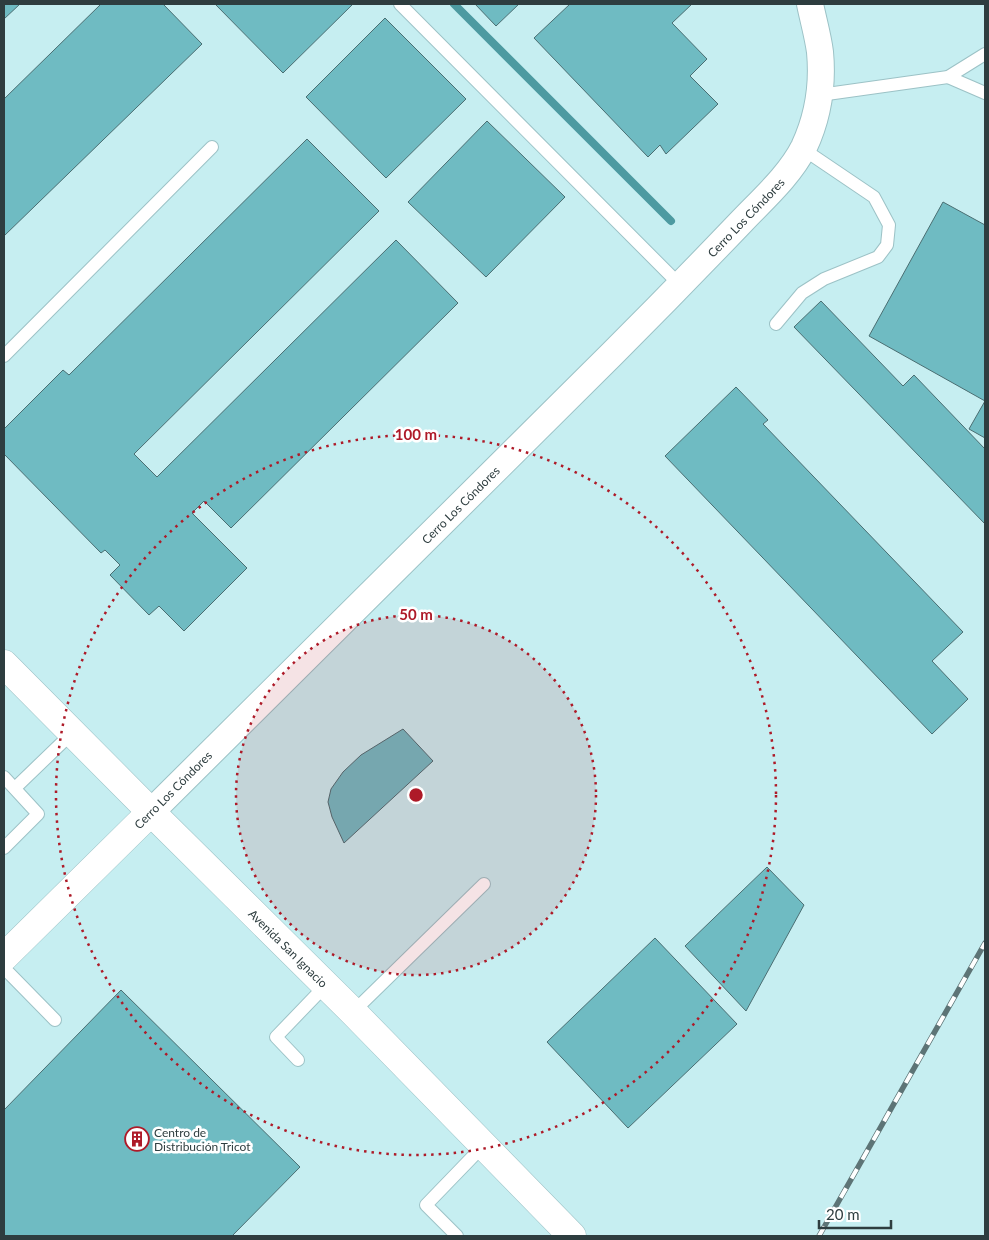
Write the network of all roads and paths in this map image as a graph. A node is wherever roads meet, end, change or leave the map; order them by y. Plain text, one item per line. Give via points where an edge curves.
1 (400, 4) edge
2 (810, 4) edge
3 (985, 54) edge
4 (948, 77) junction
5 (985, 93) edge
6 (820, 94) junction
7 (212, 147) dead end
8 (803, 149) junction
9 (681, 286) junction
10 (776, 324) dead end
11 (4, 356) edge
12 (4, 664) edge
13 (72, 733) junction
14 (4, 777) edge
15 (15, 788) junction
16 (151, 812) junction
17 (4, 848) edge
18 (484, 884) dead end
19 (4, 957) edge
20 (4, 968) edge
21 (326, 985) junction
22 (353, 1012) junction
23 (55, 1020) dead end
24 (298, 1060) dead end
25 (482, 1146) junction
26 (457, 1236) edge
27 (572, 1236) edge

1 - 9 lane
2 - 6 street, Cerro Los Cóndores via 820,49
3 - 4 lane
4 - 5 lane
4 - 6 lane
6 - 8 street, Cerro Los Cóndores
7 - 11 lane
8 - 9 street, Cerro Los Cóndores via 775,186
8 - 10 lane via 874,197 889,225 887,244 878,257 824,279 802,292
9 - 16 street, Cerro Los Cóndores
12 - 13 main road, Avenida San Ignacio
13 - 15 lane
13 - 16 main road, Avenida San Ignacio
14 - 15 lane
15 - 17 lane via 38,814
16 - 19 main road, Cerro Los Cóndores
16 - 21 main road, Avenida San Ignacio
18 - 22 lane
20 - 23 lane
21 - 22 main road, Avenida San Ignacio
21 - 24 lane via 276,1037
22 - 25 main road, Avenida San Ignacio
25 - 26 lane via 426,1204
25 - 27 main road, Avenida San Ignacio

